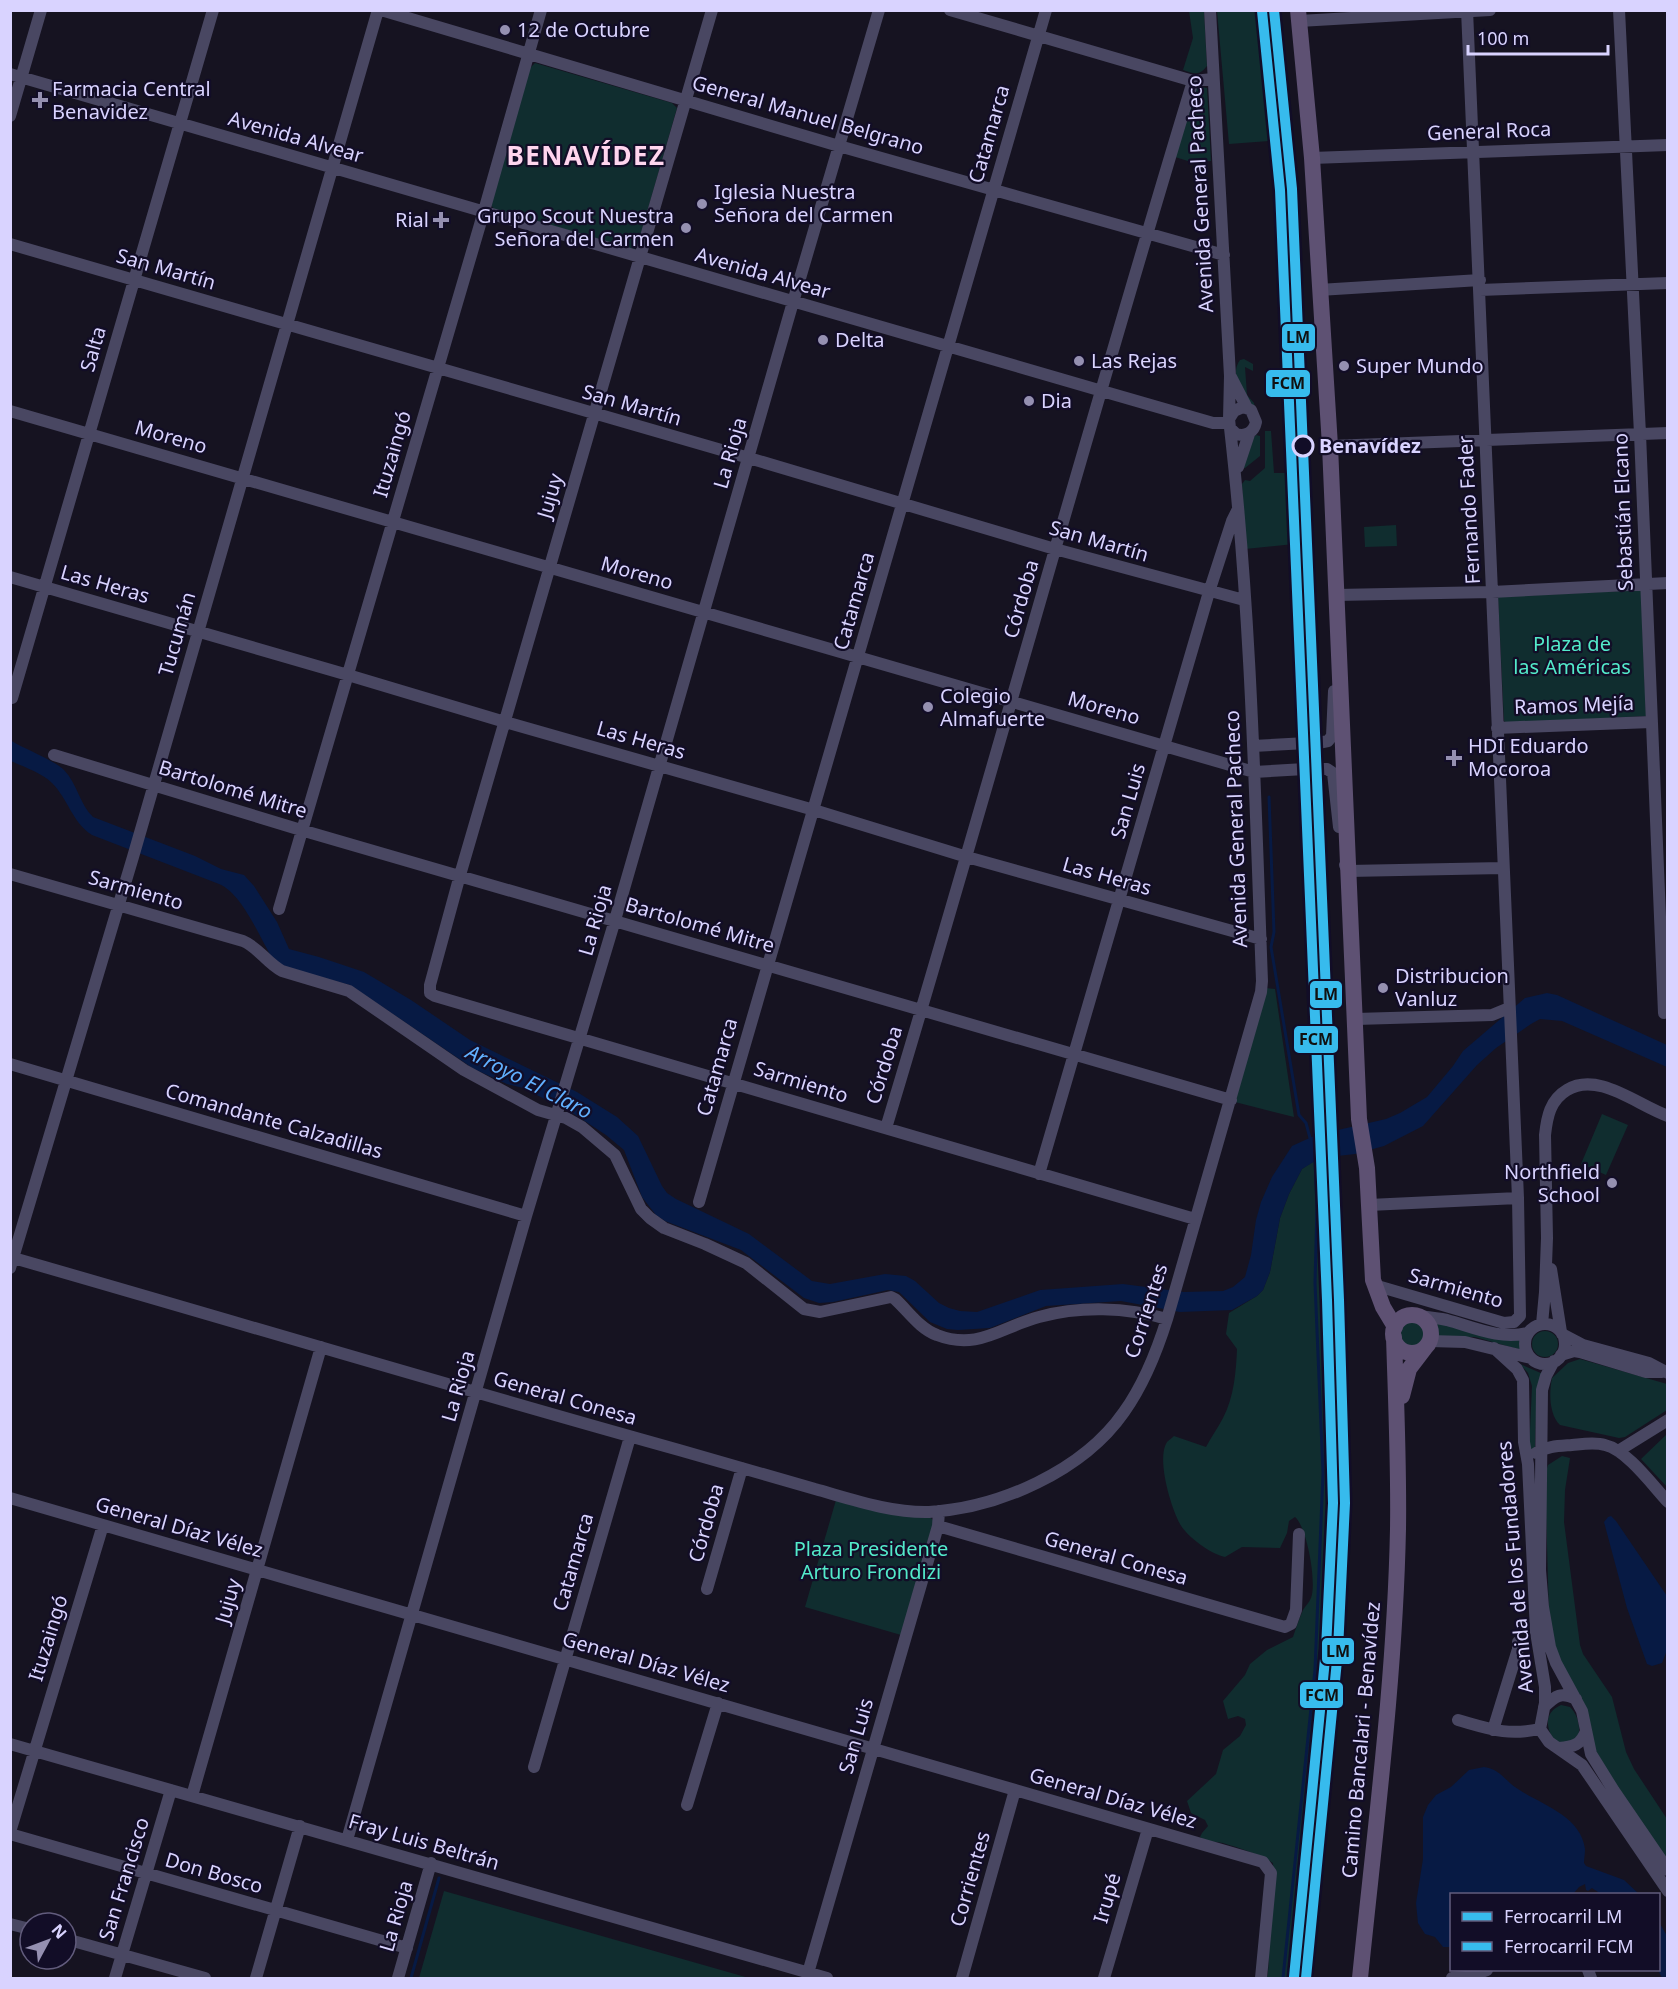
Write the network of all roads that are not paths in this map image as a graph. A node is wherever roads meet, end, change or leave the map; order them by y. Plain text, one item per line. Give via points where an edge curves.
1 (41, 10) edge
2 (213, 10) edge
3 (380, 10) edge
4 (541, 10) edge
5 (712, 10) edge
6 (879, 10) edge
7 (950, 10) edge
8 (1046, 10) edge
9 (1210, 10) edge
10 (1490, 10) edge
11 (1619, 10) edge
12 (1467, 11) edge
13 (1299, 16) edge
14 (1038, 36) junction
15 (529, 54) junction
16 (16, 76) edge
17 (1213, 79) junction
18 (1193, 81) junction
19 (685, 100) junction
20 (10, 116) edge
21 (179, 124) junction
22 (1668, 145) edge
23 (839, 146) junction
24 (1626, 147) junction
25 (1473, 151) junction
26 (1312, 158) junction
27 (333, 168) junction
28 (993, 189) junction
29 (484, 211) junction
30 (1146, 233) junction
31 (10, 244) edge
32 (1224, 255) junction
33 (640, 257) junction
34 (134, 280) junction
35 (1668, 283) edge
36 (1632, 284) junction
37 (1480, 285) junction
38 (1319, 290) junction
39 (793, 302) junction
40 (286, 324) junction
41 (948, 346) junction
42 (438, 369) junction
43 (1230, 376) junction
44 (1102, 391) junction
45 (1247, 408) junction
46 (10, 411) edge
47 (594, 414) junction
48 (1229, 423) junction
49 (1668, 433) edge
50 (89, 434) junction
51 (1249, 434) junction
52 (1640, 434) junction
53 (1485, 441) junction
54 (1330, 446) junction
55 (749, 458) junction
56 (1236, 477) junction
57 (242, 478) junction
58 (903, 503) junction
59 (1238, 510) junction
60 (393, 522) junction
61 (1055, 549) junction
62 (550, 568) junction
63 (10, 577) edge
64 (1668, 583) edge
65 (1645, 584) junction
66 (44, 587) junction
67 (1209, 591) junction
68 (1492, 592) junction
69 (1336, 595) junction
70 (1244, 600) junction
71 (704, 612) junction
72 (198, 631) junction
73 (858, 656) junction
74 (1340, 672) junction
75 (348, 675) junction
76 (12, 698) dead end
77 (1011, 702) junction
78 (505, 722) junction
79 (1651, 722) junction
80 (1497, 728) junction
81 (1164, 746) junction
82 (1253, 746) junction
83 (54, 755) dead end
84 (659, 766) junction
85 (1305, 769) dead end
86 (1318, 769) dead end
87 (1254, 772) junction
88 (154, 786) junction
89 (814, 810) junction
90 (301, 830) junction
91 (967, 857) junction
92 (1663, 858) edge
93 (1503, 868) junction
94 (1348, 871) junction
95 (10, 874) edge
96 (460, 875) junction
97 (1120, 900) junction
98 (119, 905) junction
99 (279, 909) dead end
100 (615, 920) junction
101 (1261, 939) junction
102 (768, 965) junction
103 (430, 993) joint
104 (1509, 1008) junction
105 (922, 1009) junction
106 (1665, 1013) dead end
107 (1356, 1019) junction
108 (579, 1039) junction
109 (1075, 1053) junction
110 (10, 1064) edge
111 (66, 1080) junction
112 (733, 1083) junction
113 (1231, 1100) junction
114 (557, 1113) junction
115 (1668, 1116) edge
116 (886, 1128) junction
117 (1039, 1174) junction
118 (1518, 1198) junction
119 (699, 1202) dead end
120 (1369, 1205) junction
121 (526, 1216) junction
122 (1195, 1219) junction
123 (1546, 1238) junction
124 (12, 1261) edge
125 (1375, 1287) junction
126 (1168, 1316) junction
127 (1414, 1316) junction
128 (1542, 1324) junction
129 (1394, 1332) junction
130 (1562, 1333) junction
131 (1527, 1334) junction
132 (1428, 1345) junction
133 (321, 1347) junction
134 (1494, 1348) junction
135 (1531, 1358) junction
136 (1558, 1358) junction
137 (1665, 1372) edge
138 (476, 1393) junction
139 (1668, 1420) edge
140 (1398, 1432) junction
141 (1540, 1435) junction
142 (630, 1437) junction
143 (1578, 1445) junction
144 (1540, 1451) junction
145 (1618, 1451) junction
146 (1527, 1457) junction
147 (1540, 1466) junction
148 (742, 1468) junction
149 (10, 1498) edge
150 (1668, 1502) edge
151 (939, 1510) junction
152 (103, 1525) junction
153 (938, 1526) junction
154 (1299, 1534) dead end
155 (257, 1570) junction
156 (707, 1589) dead end
157 (411, 1614) junction
158 (1518, 1642) dead end
159 (564, 1659) junction
160 (1576, 1699) junction
161 (718, 1703) junction
162 (1544, 1707) junction
163 (1458, 1719) dead end
164 (1540, 1729) junction
165 (1492, 1730) junction
166 (1586, 1731) junction
167 (10, 1744) edge
168 (1559, 1748) junction
169 (873, 1749) junction
170 (33, 1751) junction
171 (534, 1767) dead end
172 (171, 1790) junction
173 (1016, 1790) junction
174 (192, 1796) junction
175 (687, 1805) dead end
176 (300, 1827) junction
177 (1148, 1829) junction
178 (10, 1833) edge
179 (347, 1840) junction
180 (430, 1863) junction
181 (1668, 1870) edge
182 (147, 1874) junction
183 (1668, 1891) edge
184 (276, 1911) junction
185 (78, 1942) edge
186 (407, 1948) junction
187 (122, 1954) junction
188 (1484, 1971) edge
189 (808, 1973) junction
190 (115, 1978) edge
191 (205, 1978) edge
192 (256, 1978) edge
193 (398, 1978) edge
194 (827, 1978) edge
195 (962, 1978) edge
196 (1104, 1978) edge
197 (1261, 1978) edge
198 (1360, 1978) edge
199 (1452, 1978) edge
200 (1465, 1978) edge

1 - 16 street
2 - 21 street, Salta
3 - 15 street, General Manuel Belgrano
3 - 27 street, Tucumán
4 - 15 street, Ituzaingó
5 - 19 street, Jujuy
6 - 23 street, La Rioja
7 - 14 street
8 - 14 street, Catamarca
9 - 17 street, Avenida General Pacheco
10 - 12 street
11 - 24 street, Sebastián Elcano
12 - 13 street
12 - 25 street, Fernando Fader
13 - 26 main road
14 - 18 street
14 - 28 street, Catamarca
15 - 19 street, General Manuel Belgrano
15 - 29 street, Ituzaingó
16 - 20 street
16 - 21 street, Avenida Alvear
17 - 18 street
17 - 32 street, Avenida General Pacheco
18 - 30 street, Córdoba
19 - 23 street, General Manuel Belgrano
19 - 33 street, Jujuy
21 - 27 street, Avenida Alvear
21 - 34 street, Salta
22 - 24 street, General Roca
23 - 28 street, General Manuel Belgrano
23 - 39 street, La Rioja
24 - 25 street, General Roca
24 - 36 street, Sebastián Elcano
25 - 26 street, General Roca
25 - 37 street, Fernando Fader
26 - 38 main road
27 - 29 street, Avenida Alvear
27 - 40 street, Tucumán
28 - 30 street, General Manuel Belgrano
28 - 41 street, Catamarca
29 - 33 street, Avenida Alvear
29 - 42 street, Ituzaingó
30 - 32 street, General Manuel Belgrano
30 - 44 street, Córdoba
31 - 34 street, San Martín
32 - 43 street, Avenida General Pacheco
33 - 39 street, Avenida Alvear
33 - 47 street, Jujuy
34 - 40 street, San Martín
34 - 50 street, Salta
35 - 36 street
36 - 37 street
36 - 52 street, Sebastián Elcano
37 - 38 street
37 - 53 street, Fernando Fader
38 - 54 main road
39 - 41 street, Avenida Alvear
39 - 55 street, La Rioja
40 - 42 street, San Martín
40 - 57 street, Tucumán
41 - 44 street, Avenida Alvear
41 - 58 street, Catamarca
42 - 47 street, San Martín
42 - 60 street, Ituzaingó
43 - 45 street, Avenida General Pacheco
43 - 48 street, Avenida General Pacheco
44 - 48 street, Avenida Alvear via 1213,423
44 - 61 street, Córdoba
45 - 48 street via 1234,411
45 - 51 street via 1256,422
46 - 50 street, Moreno
47 - 55 street, San Martín
47 - 62 street, Jujuy
48 - 51 street via 1236,434
48 - 56 street, Avenida General Pacheco
49 - 52 street
50 - 57 street, Moreno
50 - 66 street, Salta
51 - 56 street
52 - 53 street
52 - 65 street, Sebastián Elcano
53 - 54 street
53 - 68 street, Fernando Fader
54 - 69 main road
55 - 58 street, San Martín
55 - 71 street, La Rioja
56 - 59 street, Avenida General Pacheco
57 - 60 street, Moreno
57 - 72 street, Tucumán
58 - 61 street, San Martín
58 - 73 street, Catamarca
59 - 67 street, San Luis
59 - 70 street, Avenida General Pacheco
60 - 62 street, Moreno
60 - 75 street, Ituzaingó
61 - 67 street, San Martín
61 - 77 street, Córdoba
62 - 71 street, Moreno
62 - 78 street, Jujuy
63 - 66 street, Las Heras
64 - 65 street
65 - 68 street
65 - 79 street, Sebastián Elcano
66 - 72 street, Las Heras
66 - 76 street, Salta
67 - 70 street, San Martín
67 - 81 street, San Luis
68 - 69 street
68 - 80 street, Fernando Fader
69 - 74 main road
70 - 82 street, Avenida General Pacheco
71 - 73 street, Moreno
71 - 84 street, La Rioja
72 - 75 street, Las Heras
72 - 88 street, Tucumán
73 - 77 street, Moreno
73 - 89 street, Catamarca
74 - 82 street via 1335,677 1332,736 1328,741
74 - 94 main road
75 - 78 street, Las Heras
75 - 90 street, Ituzaingó
77 - 81 street, Moreno
77 - 91 street, Córdoba
78 - 84 street, Las Heras
78 - 96 street, Jujuy
79 - 80 street, Ramos Mejía
79 - 92 street, Sebastián Elcano
80 - 93 street, Fernando Fader
81 - 87 street, Moreno
81 - 97 street, San Luis
82 - 87 street, Avenida General Pacheco
83 - 88 street, Bartolomé Mitre
84 - 89 street, Las Heras
84 - 100 street, La Rioja
85 - 87 street, Moreno
86 - 94 street via 1333,773
87 - 101 street, Avenida General Pacheco
88 - 90 street, Bartolomé Mitre
88 - 98 street, Tucumán
89 - 91 street, Las Heras
89 - 102 street, Catamarca
90 - 96 street, Bartolomé Mitre
90 - 99 street, Ituzaingó
91 - 97 street, Las Heras
91 - 105 street, Córdoba
92 - 106 street, Sebastián Elcano
93 - 94 street
93 - 104 street, Fernando Fader
94 - 107 main road
95 - 98 street, Sarmiento
96 - 100 street, Bartolomé Mitre
96 - 103 street, Jujuy
97 - 101 street, Las Heras
97 - 109 street, San Luis
98 - 111 street, Tucumán
98 - 114 street, Sarmiento via 250,944 282,971 349,991 464,1070 538,1110
100 - 102 street, Bartolomé Mitre
100 - 108 street, La Rioja
101 - 113 street, Avenida General Pacheco via 1261,992
102 - 105 street, Bartolomé Mitre
102 - 112 street, Catamarca
103 - 108 street, Sarmiento
104 - 107 street via 1492,1015
104 - 118 street, Fernando Fader
105 - 109 street, Bartolomé Mitre
105 - 116 street, Córdoba
107 - 120 main road via 1359,1119
108 - 112 street, Sarmiento
108 - 114 street, La Rioja
109 - 113 street, Bartolomé Mitre
109 - 117 street, San Luis
110 - 111 street, Comandante Calzadillas
111 - 121 street, Comandante Calzadillas
111 - 124 street, Tucumán
112 - 116 street, Sarmiento
112 - 119 street, Catamarca
113 - 122 street, Avenida General Pacheco
114 - 121 street, La Rioja
114 - 126 street via 582,1127 615,1155 641,1209 650,1218 664,1228 746,1263 797,1305 812,1312 891,1297 930,1332 960,1341 984,1338 1049,1315 1107,1310
115 - 123 street via 1591,1083 1573,1086 1558,1098 1549,1112 1545,1135
116 - 117 street, Sarmiento
117 - 122 street, Sarmiento
118 - 120 street
118 - 125 street, Sarmiento via 1517,1320 1504,1323
120 - 125 main road
121 - 138 street, La Rioja
122 - 126 street, Corrientes
123 - 128 street
123 - 130 street
124 - 133 street, General Conesa
125 - 127 main road via 1390,1308
125 - 129 main road
126 - 151 street, Corrientes via 1152,1360 1125,1412 1089,1449 1064,1468 1020,1491
127 - 129 main road via 1398,1322
127 - 131 street via 1510,1336
127 - 132 main road via 1428,1323
128 - 130 street via 1552,1325
128 - 131 street
129 - 132 main road via 1395,1343 1404,1351 1415,1353
129 - 140 main road, Camino Bancalari - Benavídez
130 - 136 street via 1565,1345
130 - 137 street via 1583,1345 1648,1363
131 - 135 street via 1525,1346
132 - 134 street via 1465,1342
132 - 140 main road, Camino Bancalari - Benavídez via 1413,1362 1406,1378
133 - 138 street, General Conesa
133 - 155 street, Jujuy
134 - 135 street
134 - 146 street, Avenida de los Fundadores via 1523,1380
135 - 136 street via 1539,1363
136 - 137 street via 1574,1351 1646,1372
136 - 141 street, Avenida de los Fundadores via 1543,1383
138 - 142 street, General Conesa
138 - 157 street, La Rioja
139 - 145 street
140 - 198 main road, Camino Bancalari - Benavídez via 1392,1636
141 - 143 street
141 - 144 street, Avenida de los Fundadores
142 - 148 street, General Conesa
142 - 159 street, Catamarca
143 - 144 street
143 - 145 street via 1604,1444
143 - 147 street via 1557,1453
144 - 146 street
144 - 147 street, Avenida de los Fundadores
145 - 150 street
146 - 162 street, Avenida de los Fundadores
147 - 160 street, Avenida de los Fundadores via 1540,1570 1546,1631 1556,1663
148 - 151 street, General Conesa via 860,1502 906,1510
148 - 156 street, Córdoba
149 - 152 street, General Díaz Vélez
151 - 153 street, San Luis
152 - 155 street, General Díaz Vélez
152 - 170 street, Ituzaingó
153 - 154 street, General Conesa via 1285,1627 1291,1624 1296,1610
153 - 169 street, San Luis
155 - 157 street, General Díaz Vélez
155 - 174 street, Jujuy
157 - 159 street, General Díaz Vélez
157 - 179 street, La Rioja
158 - 165 street
159 - 161 street, General Díaz Vélez
159 - 171 street, Catamarca
160 - 162 street via 1559,1695
160 - 166 street, Avenida de los Fundadores
161 - 169 street, General Díaz Vélez
161 - 175 street
162 - 164 street, Avenida de los Fundadores
163 - 165 street
164 - 165 street via 1521,1733
164 - 168 street
166 - 168 street via 1578,1744
166 - 181 street, Avenida de los Fundadores via 1591,1754
167 - 170 street, Fray Luis Beltrán
168 - 183 street via 1582,1765
169 - 173 street, General Díaz Vélez
169 - 189 street, San Luis
170 - 172 street, Fray Luis Beltrán
170 - 178 street, Ituzaingó
172 - 174 street, Fray Luis Beltrán
172 - 182 street, San Francisco
173 - 177 street, General Díaz Vélez
173 - 195 street, Corrientes
174 - 176 street, Fray Luis Beltrán
176 - 179 street, Fray Luis Beltrán
176 - 184 street
177 - 196 street, Irupé
177 - 197 street, General Díaz Vélez via 1263,1862 1268,1867 1271,1873
178 - 182 street, Don Bosco
179 - 180 street, Fray Luis Beltrán
180 - 186 street, La Rioja
180 - 189 street, Fray Luis Beltrán
182 - 184 street, Don Bosco
182 - 187 street, San Francisco
184 - 186 street, Don Bosco
184 - 192 street
185 - 187 street
186 - 193 street, La Rioja
187 - 190 street, San Francisco
187 - 191 street
188 - 200 street
189 - 194 street, Fray Luis Beltrán
199 - 200 street

